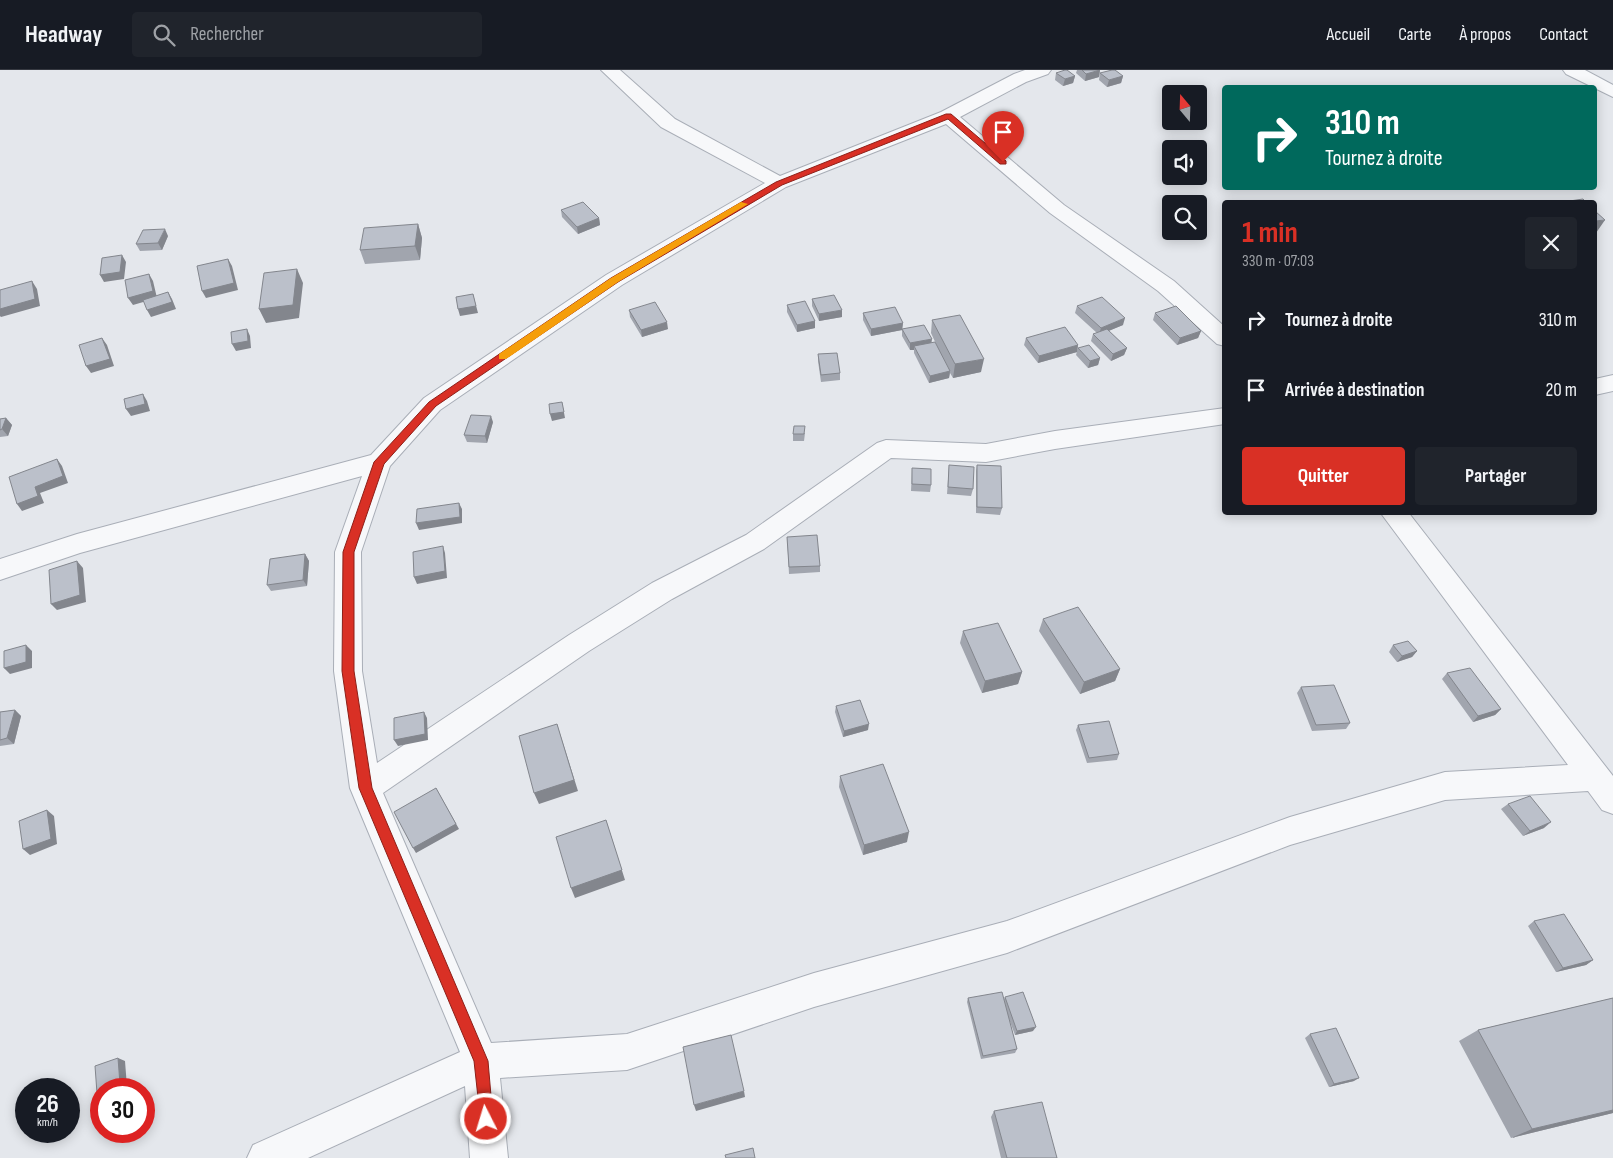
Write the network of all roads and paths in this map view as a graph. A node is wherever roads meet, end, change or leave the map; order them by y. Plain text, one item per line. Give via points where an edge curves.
1 (610, 70) edge
2 (1042, 70) edge
3 (1572, 70) edge
4 (1613, 92) edge
5 (948, 116) junction
6 (779, 183) junction
7 (1222, 335) edge
8 (1613, 383) edge
9 (1597, 387) edge
10 (1222, 416) edge
11 (379, 462) junction
12 (1395, 515) edge
13 (1, 572) edge
14 (366, 788) junction
15 (1604, 789) edge
16 (481, 1061) junction
17 (266, 1158) edge
18 (489, 1158) edge

1 - 6 street via 668,123
2 - 5 street
3 - 4 street
5 - 6 street
5 - 7 street via 1057,209 1166,286
6 - 11 street via 614,280 432,404
8 - 9 street
10 - 14 street via 1055,440 986,454 886,449 756,542 662,591 587,638
11 - 13 street via 77,544
11 - 14 street via 348,552 348,671
12 - 15 street
14 - 16 street
15 - 16 street via 1445,786 1290,831 1007,937 814,990 628,1052
16 - 17 street
16 - 18 street

